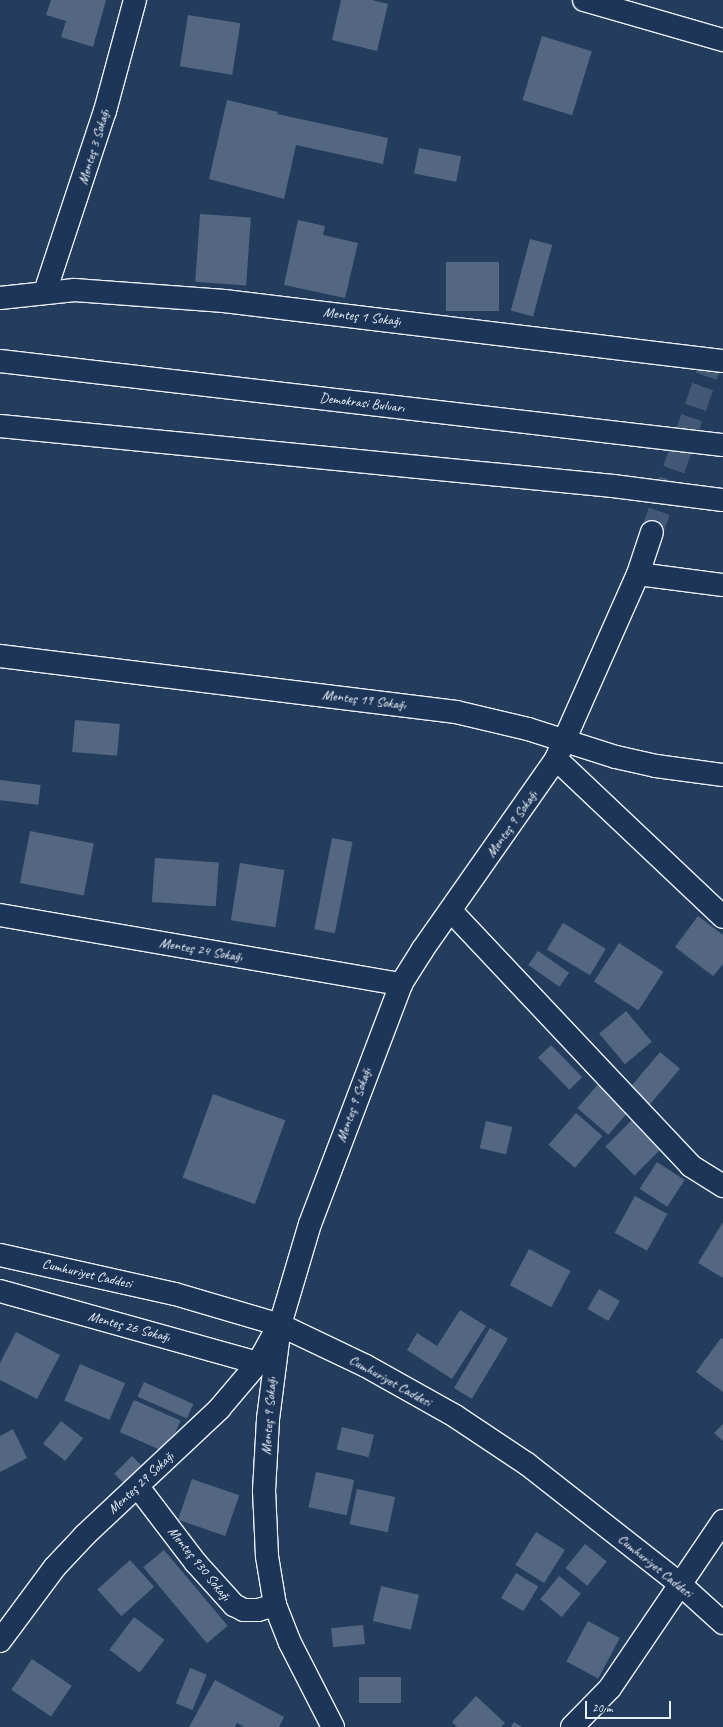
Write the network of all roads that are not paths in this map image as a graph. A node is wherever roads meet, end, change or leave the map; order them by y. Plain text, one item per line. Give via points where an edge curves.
1 (135, 0) edge
2 (584, 0) edge
3 (723, 40) edge
4 (45, 292) junction
5 (0, 298) edge
6 (719, 355) edge
7 (0, 361) edge
8 (0, 426) edge
9 (723, 445) edge
10 (723, 500) edge
11 (652, 532) tunnel mouth
12 (638, 574) junction
13 (723, 585) edge
14 (0, 656) edge
15 (560, 749) junction
16 (723, 775) edge
17 (451, 911) junction
18 (0, 915) edge
19 (723, 917) edge
20 (402, 984) junction
21 (723, 1186) edge
22 (0, 1255) edge
23 (0, 1291) edge
24 (280, 1324) junction
25 (258, 1363) junction
26 (138, 1487) junction
27 (723, 1521) edge
28 (680, 1584) junction
29 (275, 1605) junction
30 (723, 1623) edge
31 (0, 1641) edge
32 (333, 1727) edge
33 (572, 1727) edge

1 - 4 main road, Menteş 3 Sokağı via 100,126
2 - 3 main road
4 - 5 main road, Menteş 1 Sokağı
4 - 6 main road, Menteş 1 Sokağı via 102,291 224,301
7 - 9 main road, Demokrasi Bulvarı
8 - 10 main road via 613,486
11 - 12 main road, Menteş 9 Sokağı
12 - 13 main road
12 - 15 main road, Menteş 9 Sokağı
14 - 15 main road, Menteş 19 Sokağı via 448,711 502,722
15 - 16 main road, Menteş 19 Sokağı
15 - 17 main road, Menteş 9 Sokağı
15 - 19 main road
17 - 20 main road, Menteş 9 Sokağı via 423,949
17 - 21 main road via 691,1166
18 - 20 main road, Menteş 24 Sokağı
20 - 24 main road, Menteş 9 Sokağı via 310,1224
22 - 24 main road, Cumhuriyet Caddesi via 175,1294
23 - 25 main road, Menteş 26 Sokağı
24 - 25 main road, Menteş 29 Sokağı
24 - 28 main road, Cumhuriyet Caddesi via 366,1366 455,1416 527,1464
24 - 29 main road, Menteş 9 Sokağı via 272,1375 264,1491 267,1556
25 - 26 main road, Menteş 29 Sokağı via 219,1409
26 - 29 main road, Menteş 930 Sokağı via 196,1563 234,1605 244,1610 258,1610
26 - 31 main road, Menteş 29 Sokağı via 85,1535 55,1567
27 - 28 main road
28 - 30 main road, Cumhuriyet Caddesi
28 - 33 main road via 610,1688
29 - 32 main road, Menteş 9 Sokağı via 290,1643

